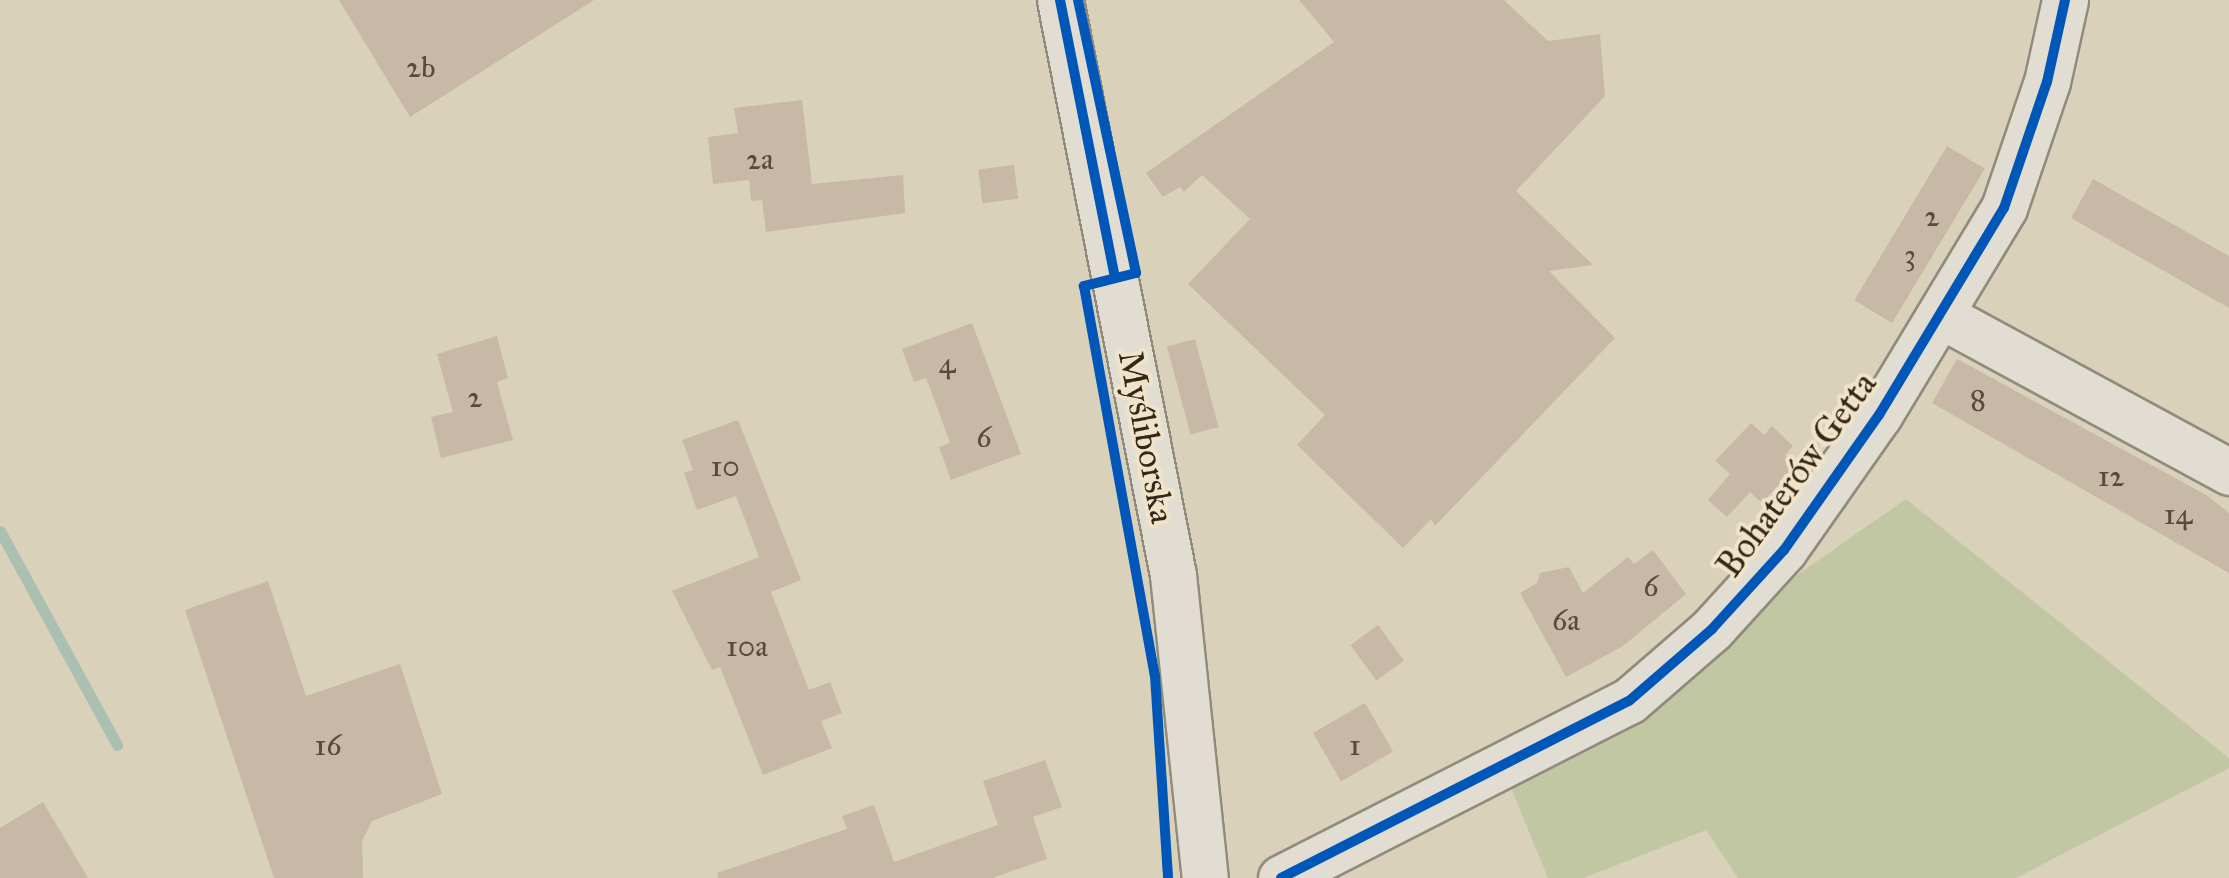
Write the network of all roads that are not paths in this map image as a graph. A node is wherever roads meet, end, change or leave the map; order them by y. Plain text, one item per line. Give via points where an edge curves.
1 (1060, 0) edge
2 (2066, 0) edge
3 (1942, 316) junction
4 (2229, 472) edge
5 (1205, 878) edge
6 (1281, 878) edge

1 - 5 street, Myśliborska via 1173,575
2 - 3 street, Bohaterów Getta via 2047,82 2004,208
3 - 4 street
3 - 6 street, Bohaterów Getta via 1784,550 1712,629 1629,701

